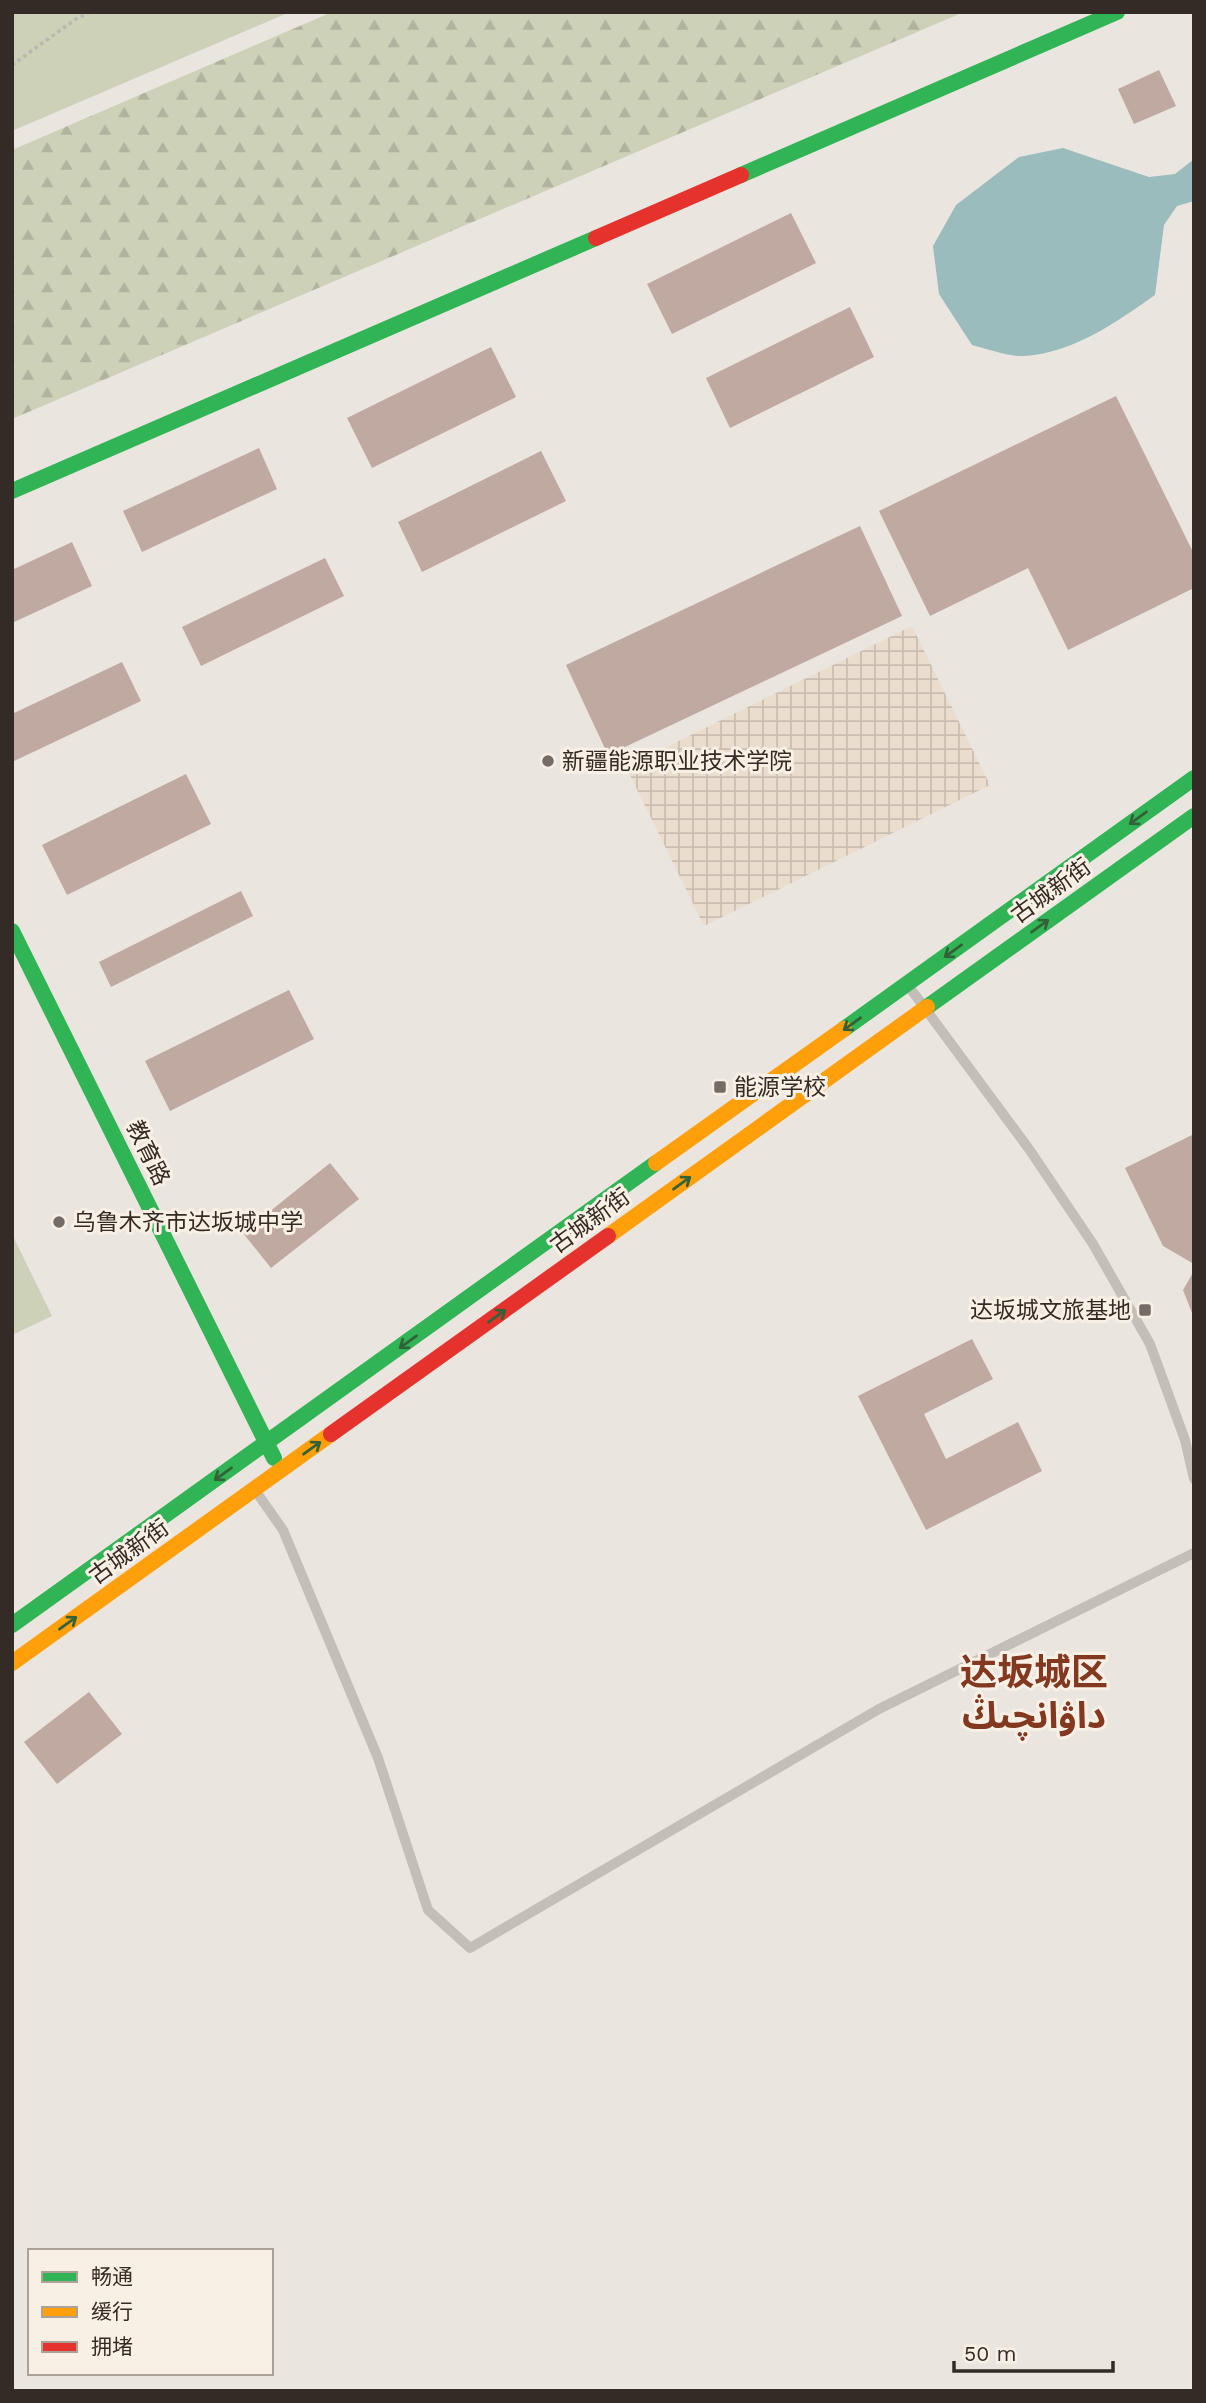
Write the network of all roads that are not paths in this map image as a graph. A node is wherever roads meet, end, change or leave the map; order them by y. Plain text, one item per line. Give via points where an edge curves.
1 (1117, 12) edge
2 (12, 491) edge
3 (1194, 778) edge
4 (1194, 816) edge
5 (12, 931) edge
6 (907, 984) junction
7 (925, 1009) junction
8 (266, 1443) junction
9 (280, 1471) junction
10 (1194, 1479) edge
11 (254, 1489) junction
12 (1194, 1553) edge
13 (12, 1625) edge
14 (12, 1663) edge

1 - 2 main road
3 -> 6 main road, 古城新街
7 -> 4 main road, 古城新街
5 - 8 main road, 教育路
6 - 7 lane
6 -> 8 main road, 古城新街
9 -> 7 main road, 古城新街
7 - 10 lane via 1093,1244 1150,1344 1185,1440
8 - 9 main road, 教育路
8 -> 13 main road, 古城新街
9 - 11 main road, 古城新街
11 - 12 lane via 283,1530 373,1746 428,1910 470,1948 879,1709
14 -> 11 main road, 古城新街

